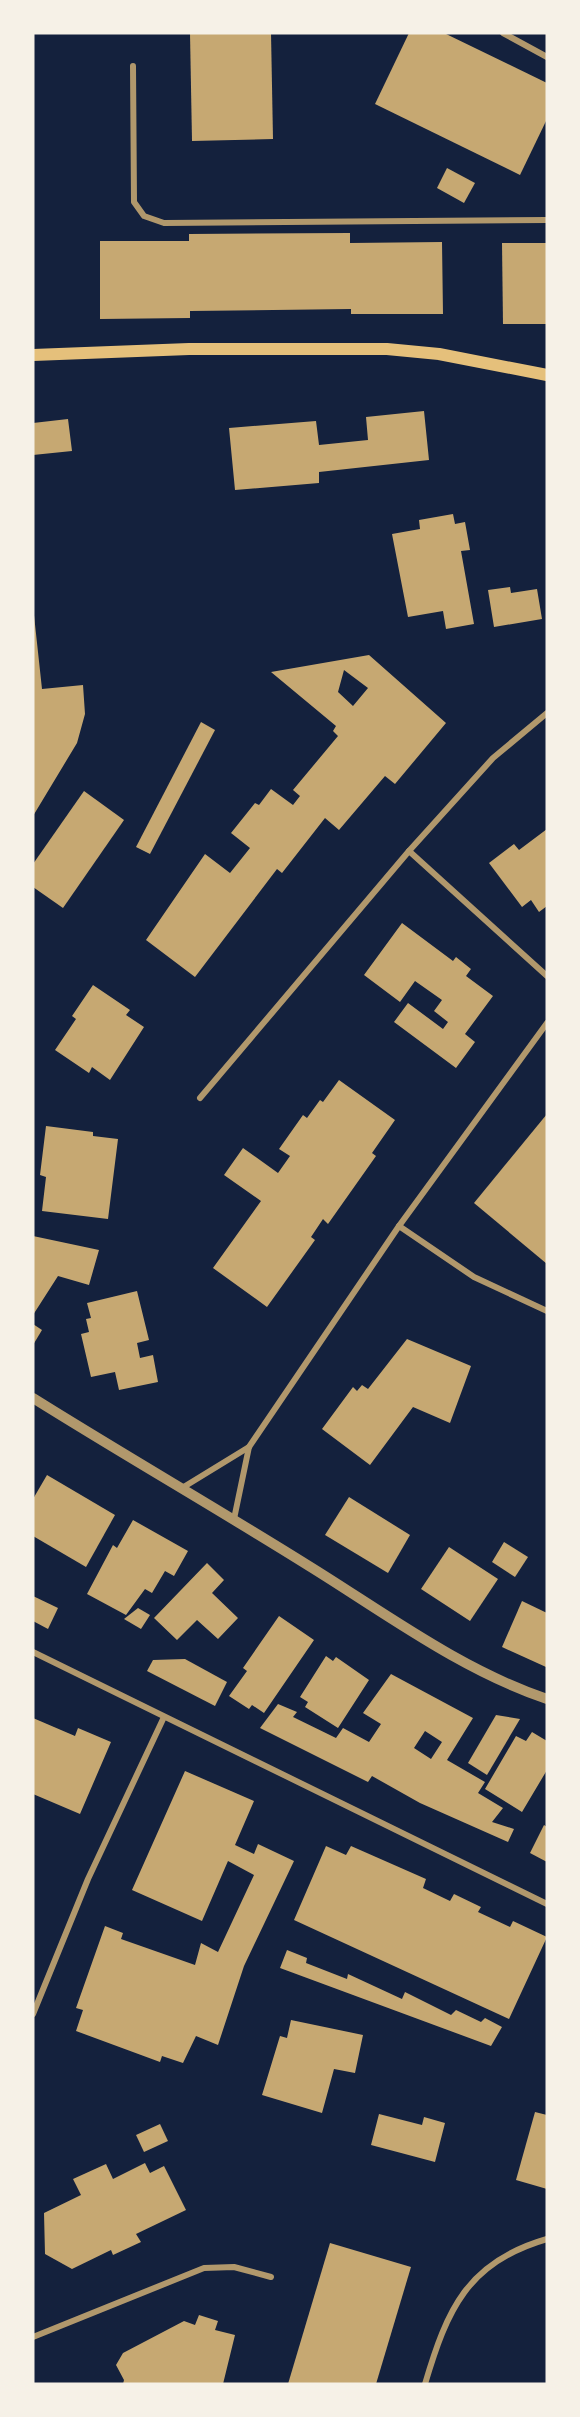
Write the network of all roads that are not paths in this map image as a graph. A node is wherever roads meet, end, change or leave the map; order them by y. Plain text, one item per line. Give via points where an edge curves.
1 (503, 33) edge
2 (547, 57) edge
3 (133, 66) dead end
4 (547, 219) edge
5 (33, 355) edge
6 (547, 375) edge
7 (547, 713) edge
8 (409, 851) junction
9 (547, 975) edge
10 (547, 1023) edge
11 (200, 1098) dead end
12 (399, 1226) junction
13 (547, 1311) edge
14 (33, 1398) edge
15 (249, 1447) junction
16 (182, 1488) junction
17 (234, 1519) junction
18 (33, 1652) edge
19 (547, 1699) edge
20 (164, 1717) junction
21 (547, 1904) edge
22 (33, 2014) edge
23 (547, 2239) edge
24 (271, 2277) dead end
25 (33, 2337) edge
26 (425, 2384) edge

1 - 2 street
3 - 4 street via 134,202 144,216 164,223
5 - 6 main road via 189,349 387,349 439,354
7 - 8 street via 494,758
8 - 9 street
8 - 11 street
10 - 12 street
12 - 13 street via 474,1277
12 - 15 street
14 - 16 street
15 - 16 street
15 - 17 street
16 - 17 street
17 - 19 street via 448,1652
18 - 20 street
20 - 21 street
20 - 22 street via 88,1879
23 - 26 street via 503,2256 476,2276 456,2304
24 - 25 street via 234,2267 204,2268

